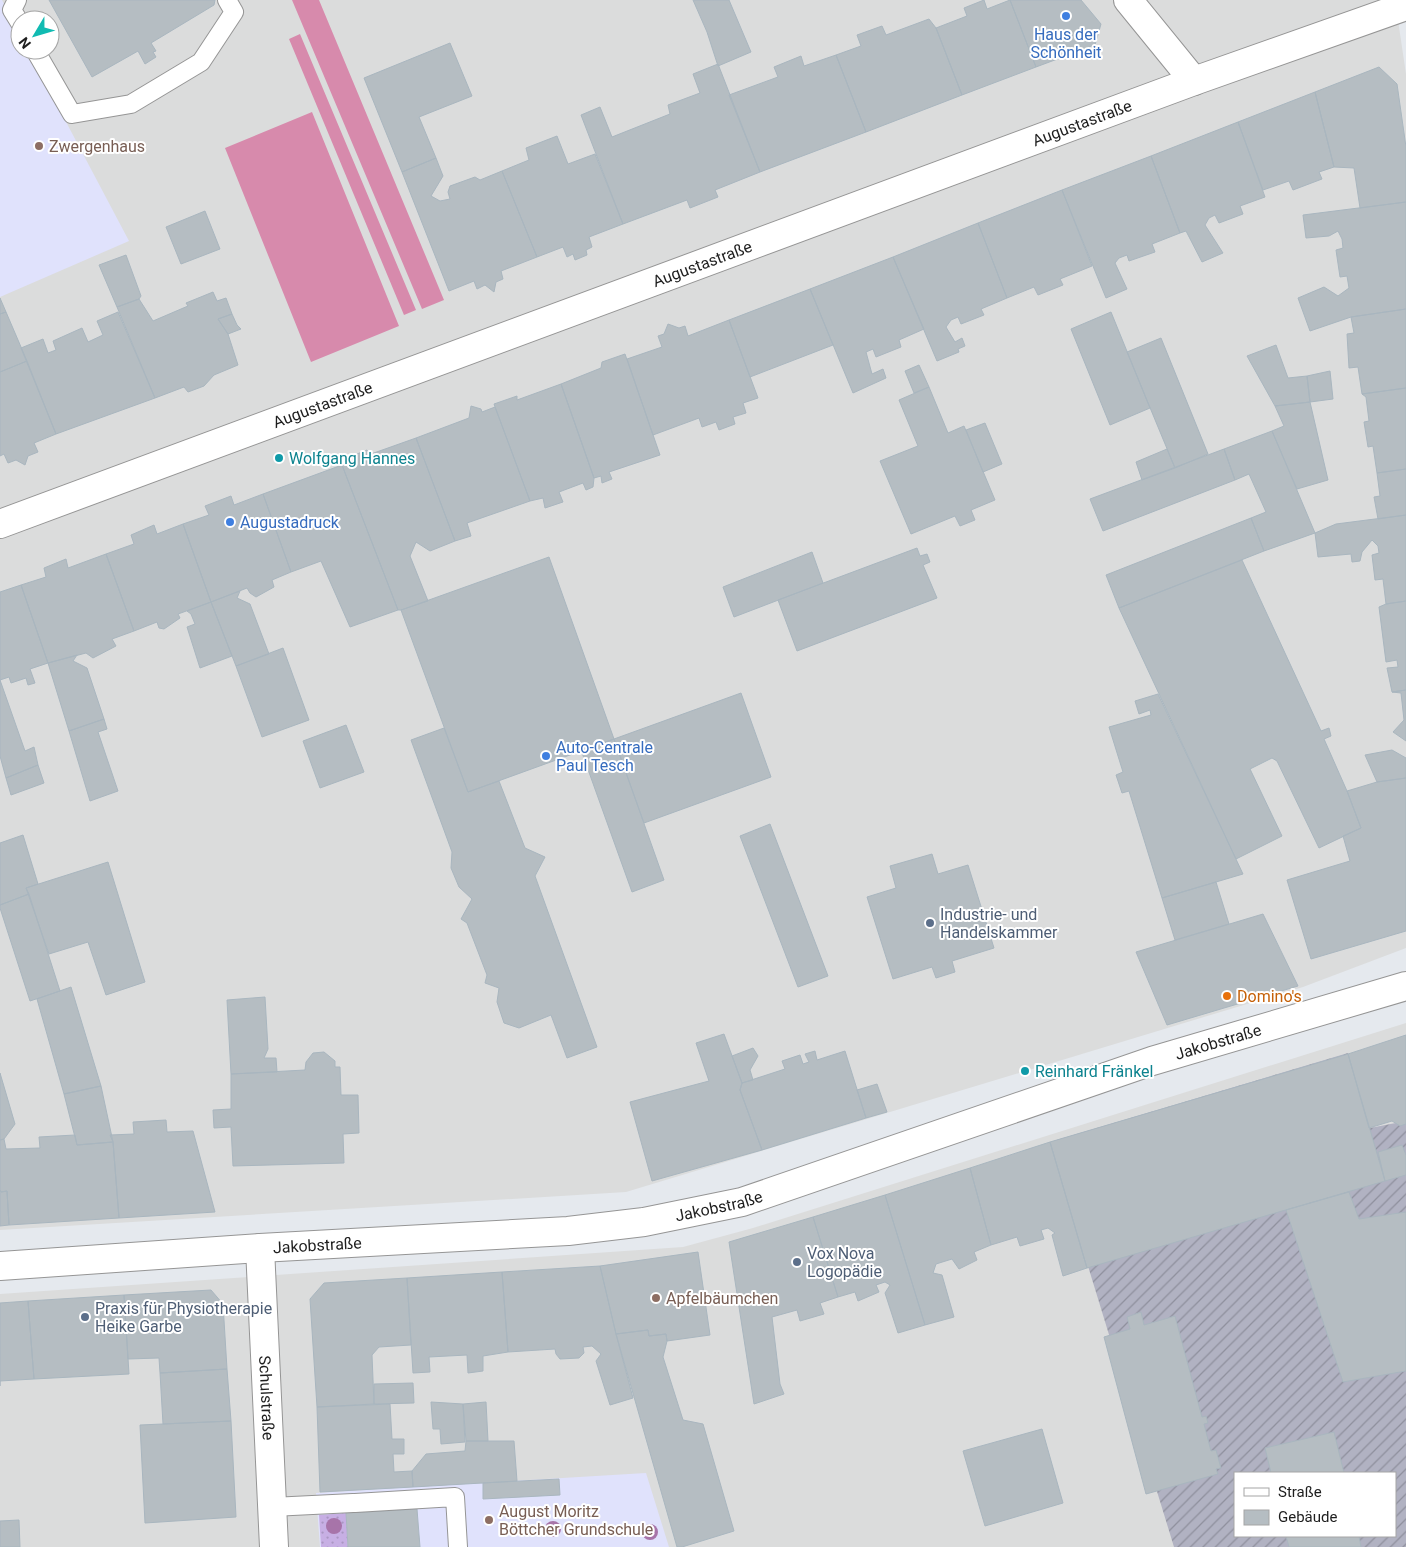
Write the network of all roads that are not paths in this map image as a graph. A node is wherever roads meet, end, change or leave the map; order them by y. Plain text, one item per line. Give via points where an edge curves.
1 (227, 0) edge
2 (1128, 0) edge
3 (1406, 6) edge
4 (41, 60) edge
5 (1194, 81) junction
6 (0, 524) edge
7 (1406, 986) edge
8 (260, 1248) junction
9 (0, 1266) edge
10 (272, 1507) junction
11 (274, 1547) edge
12 (458, 1547) edge

1 - 4 lane via 234,12 201,62 131,104 72,114
2 - 5 street
3 - 5 street, Augustastraße
5 - 6 street, Augustastraße
7 - 8 street, Jakobstraße via 1143,1064 742,1202 644,1222 568,1231
8 - 9 street, Jakobstraße
8 - 10 street, Schulstraße
10 - 11 street, Schulstraße
10 - 12 lane via 455,1496

